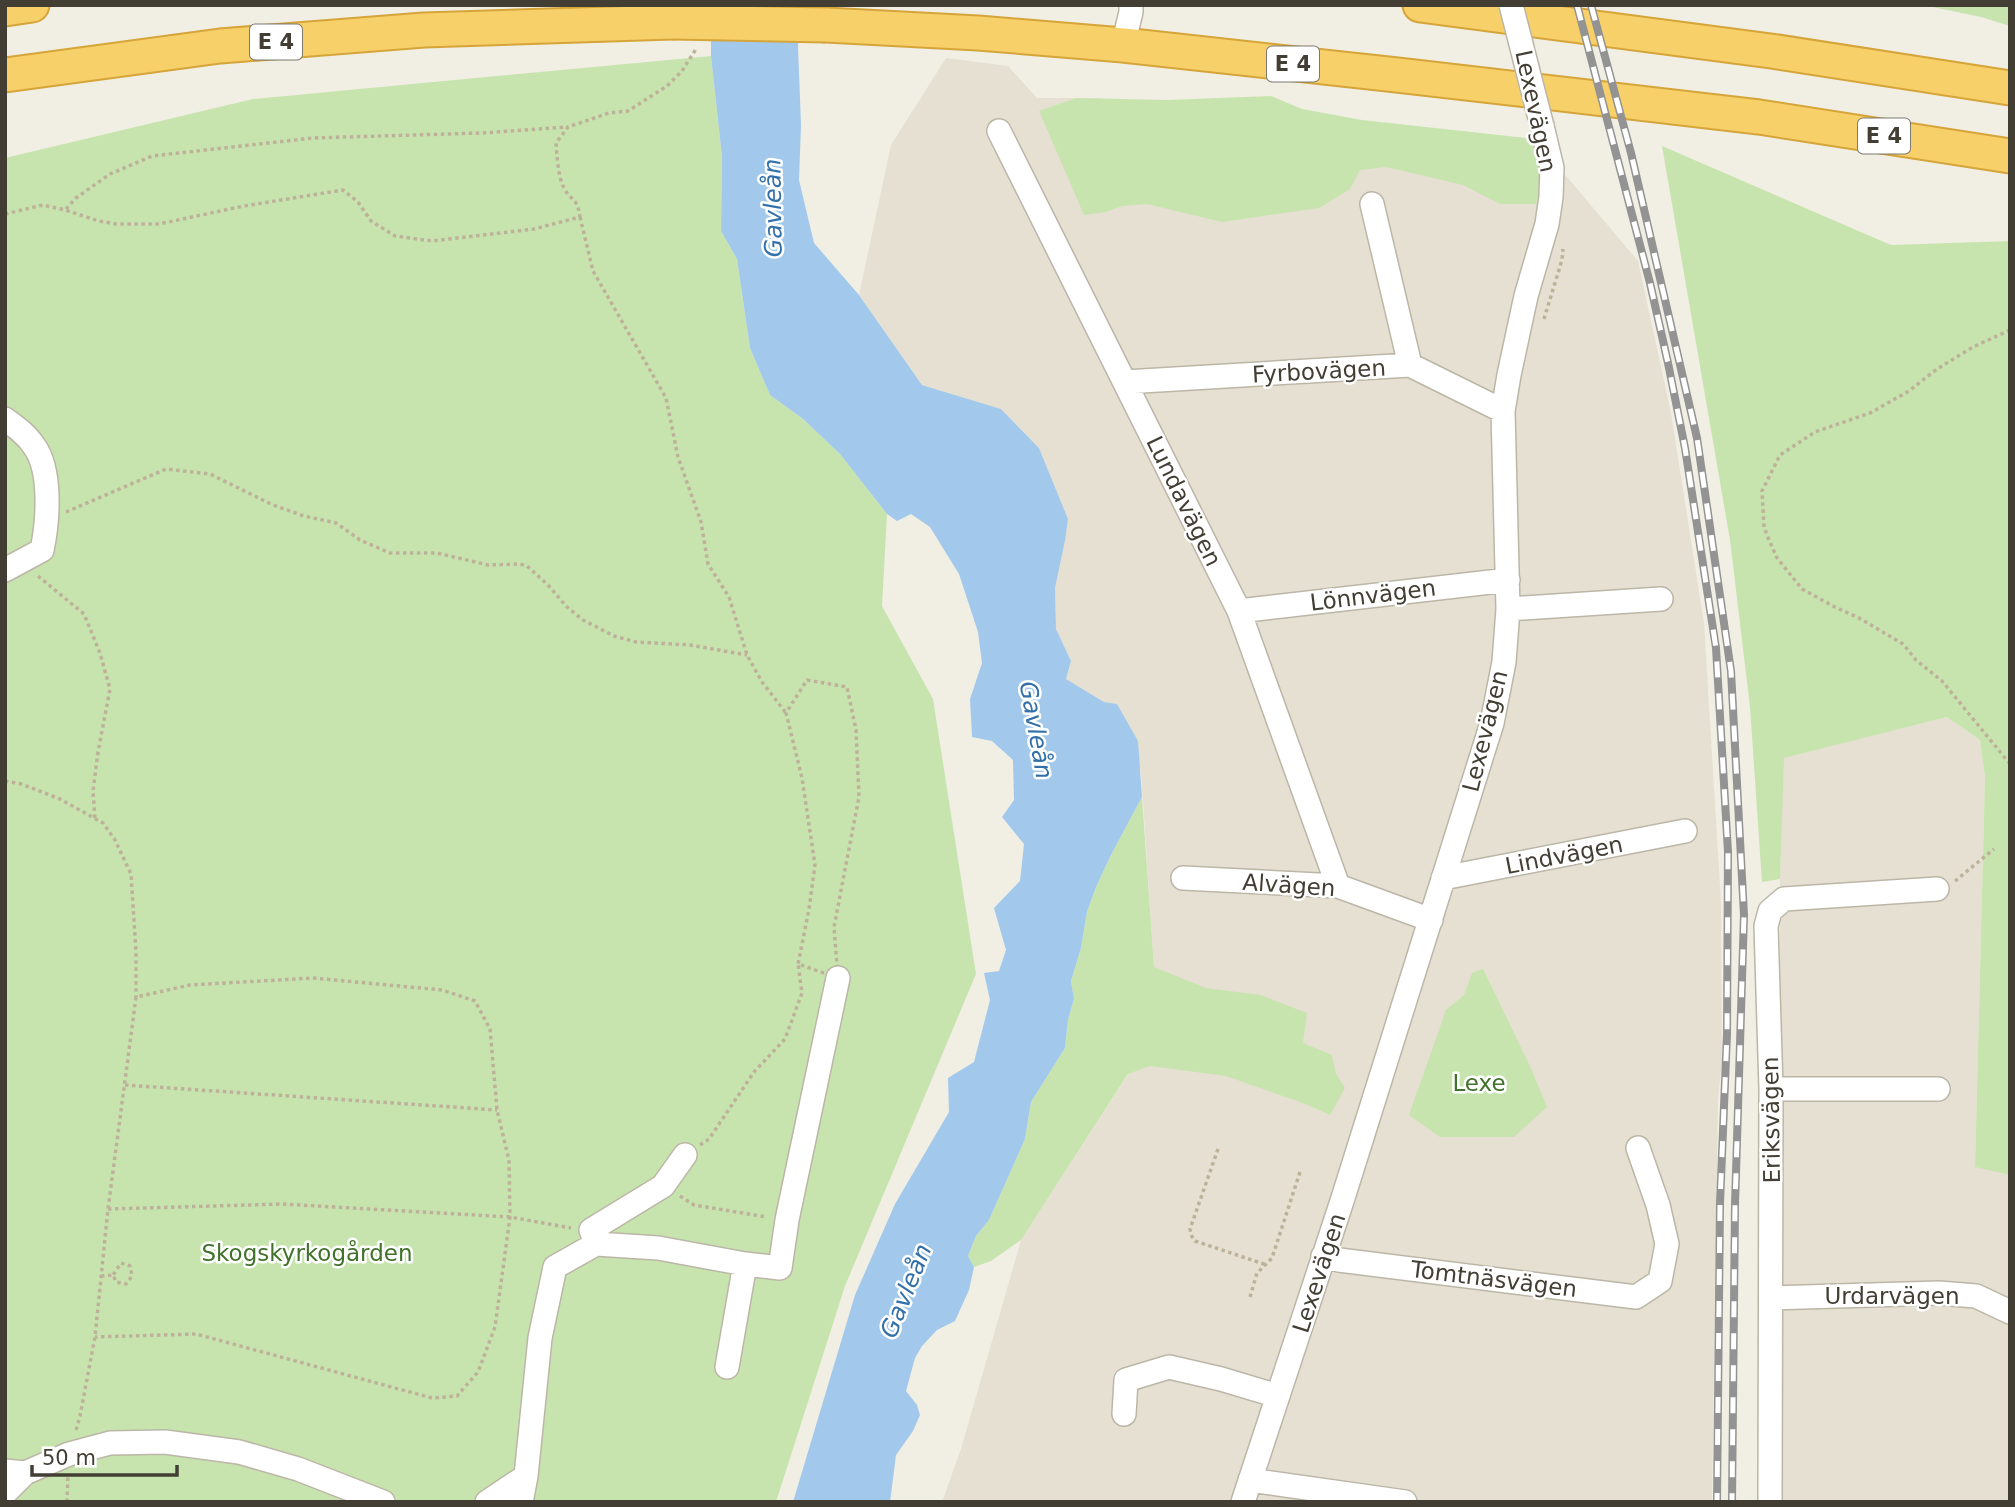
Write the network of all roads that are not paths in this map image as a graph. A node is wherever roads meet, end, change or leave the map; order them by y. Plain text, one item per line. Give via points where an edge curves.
1 (32, 5) edge
2 (1131, 5) edge
3 (1420, 5) edge
4 (1511, 5) edge
5 (5, 9) edge
6 (1123, 45) junction
7 (130, 58) junction
8 (5, 75) edge
9 (2010, 88) edge
10 (5, 92) edge
11 (999, 131) dead end
12 (2010, 156) edge
13 (1372, 204) dead end
14 (1410, 365) junction
15 (1125, 382) junction
16 (1503, 411) junction
17 (5, 419) edge
18 (14, 565) edge
19 (1508, 580) junction
20 (1661, 599) dead end
21 (1508, 609) junction
22 (1239, 611) junction
23 (1685, 831) dead end
24 (1184, 878) dead end
25 (1443, 878) junction
26 (1338, 886) junction
27 (1937, 889) road end
28 (1431, 920) junction
29 (838, 978) road end
30 (1771, 1089) junction
31 (1938, 1089) dead end
32 (1638, 1148) dead end
33 (685, 1155) road end
34 (594, 1237) junction
35 (1323, 1256) junction
36 (745, 1264) junction
37 (1772, 1298) junction
38 (2010, 1312) edge
39 (727, 1367) dead end
40 (1278, 1396) junction
41 (1125, 1414) dead end
42 (15, 1472) edge
43 (526, 1476) junction
44 (1247, 1491) edge
45 (5, 1493) edge
46 (383, 1502) edge
47 (487, 1502) edge
48 (521, 1502) edge
49 (1405, 1502) edge
50 (1770, 1502) edge

1 - 5 highway
2 - 6 street
3 - 9 highway
4 - 16 street, Lexevägen, bridge via 1552,168 1547,224 1526,296
6 - 7 highway, E 4, bridge via 826,25 685,31 424,30
6 - 12 highway, E 4 via 1759,117
7 - 8 highway, E 4
7 - 10 highway
11 - 15 street, Lundavägen
13 - 14 street
14 - 15 street, Fyrbovägen
14 - 16 street, Fyrbovägen
15 - 22 street, Lundavägen
16 - 19 street, Lexevägen
17 - 18 street via 34,445 43,462 47,526 42,550
19 - 21 street, Lexevägen
19 - 22 street, Lönnvägen
20 - 21 street
21 - 25 street, Lexevägen via 1492,723
22 - 26 street, Lundavägen
23 - 25 street, Lindvägen
24 - 26 street, Alvägen
25 - 28 street, Lexevägen
26 - 28 street, Alvägen
27 - 30 street, Eriksvägen via 1784,899 1770,911 1766,926
28 - 35 street, Lexevägen
29 - 36 street via 780,1268
30 - 31 street
30 - 37 street, Eriksvägen
32 - 35 street, Tomtnäsvägen via 1667,1244 1660,1281 1636,1297
33 - 34 street via 663,1186
34 - 36 street
34 - 43 street via 555,1267 540,1338
35 - 40 street, Lexevägen
36 - 39 street
37 - 38 street, Urdarvägen via 1939,1293 1976,1296
37 - 50 street, Eriksvägen
40 - 41 street via 1169,1367 1126,1380
40 - 44 street, Lexevägen
42 - 45 street
42 - 46 street via 110,1443 165,1442 239,1452
43 - 47 street
43 - 48 street
44 - 49 street

